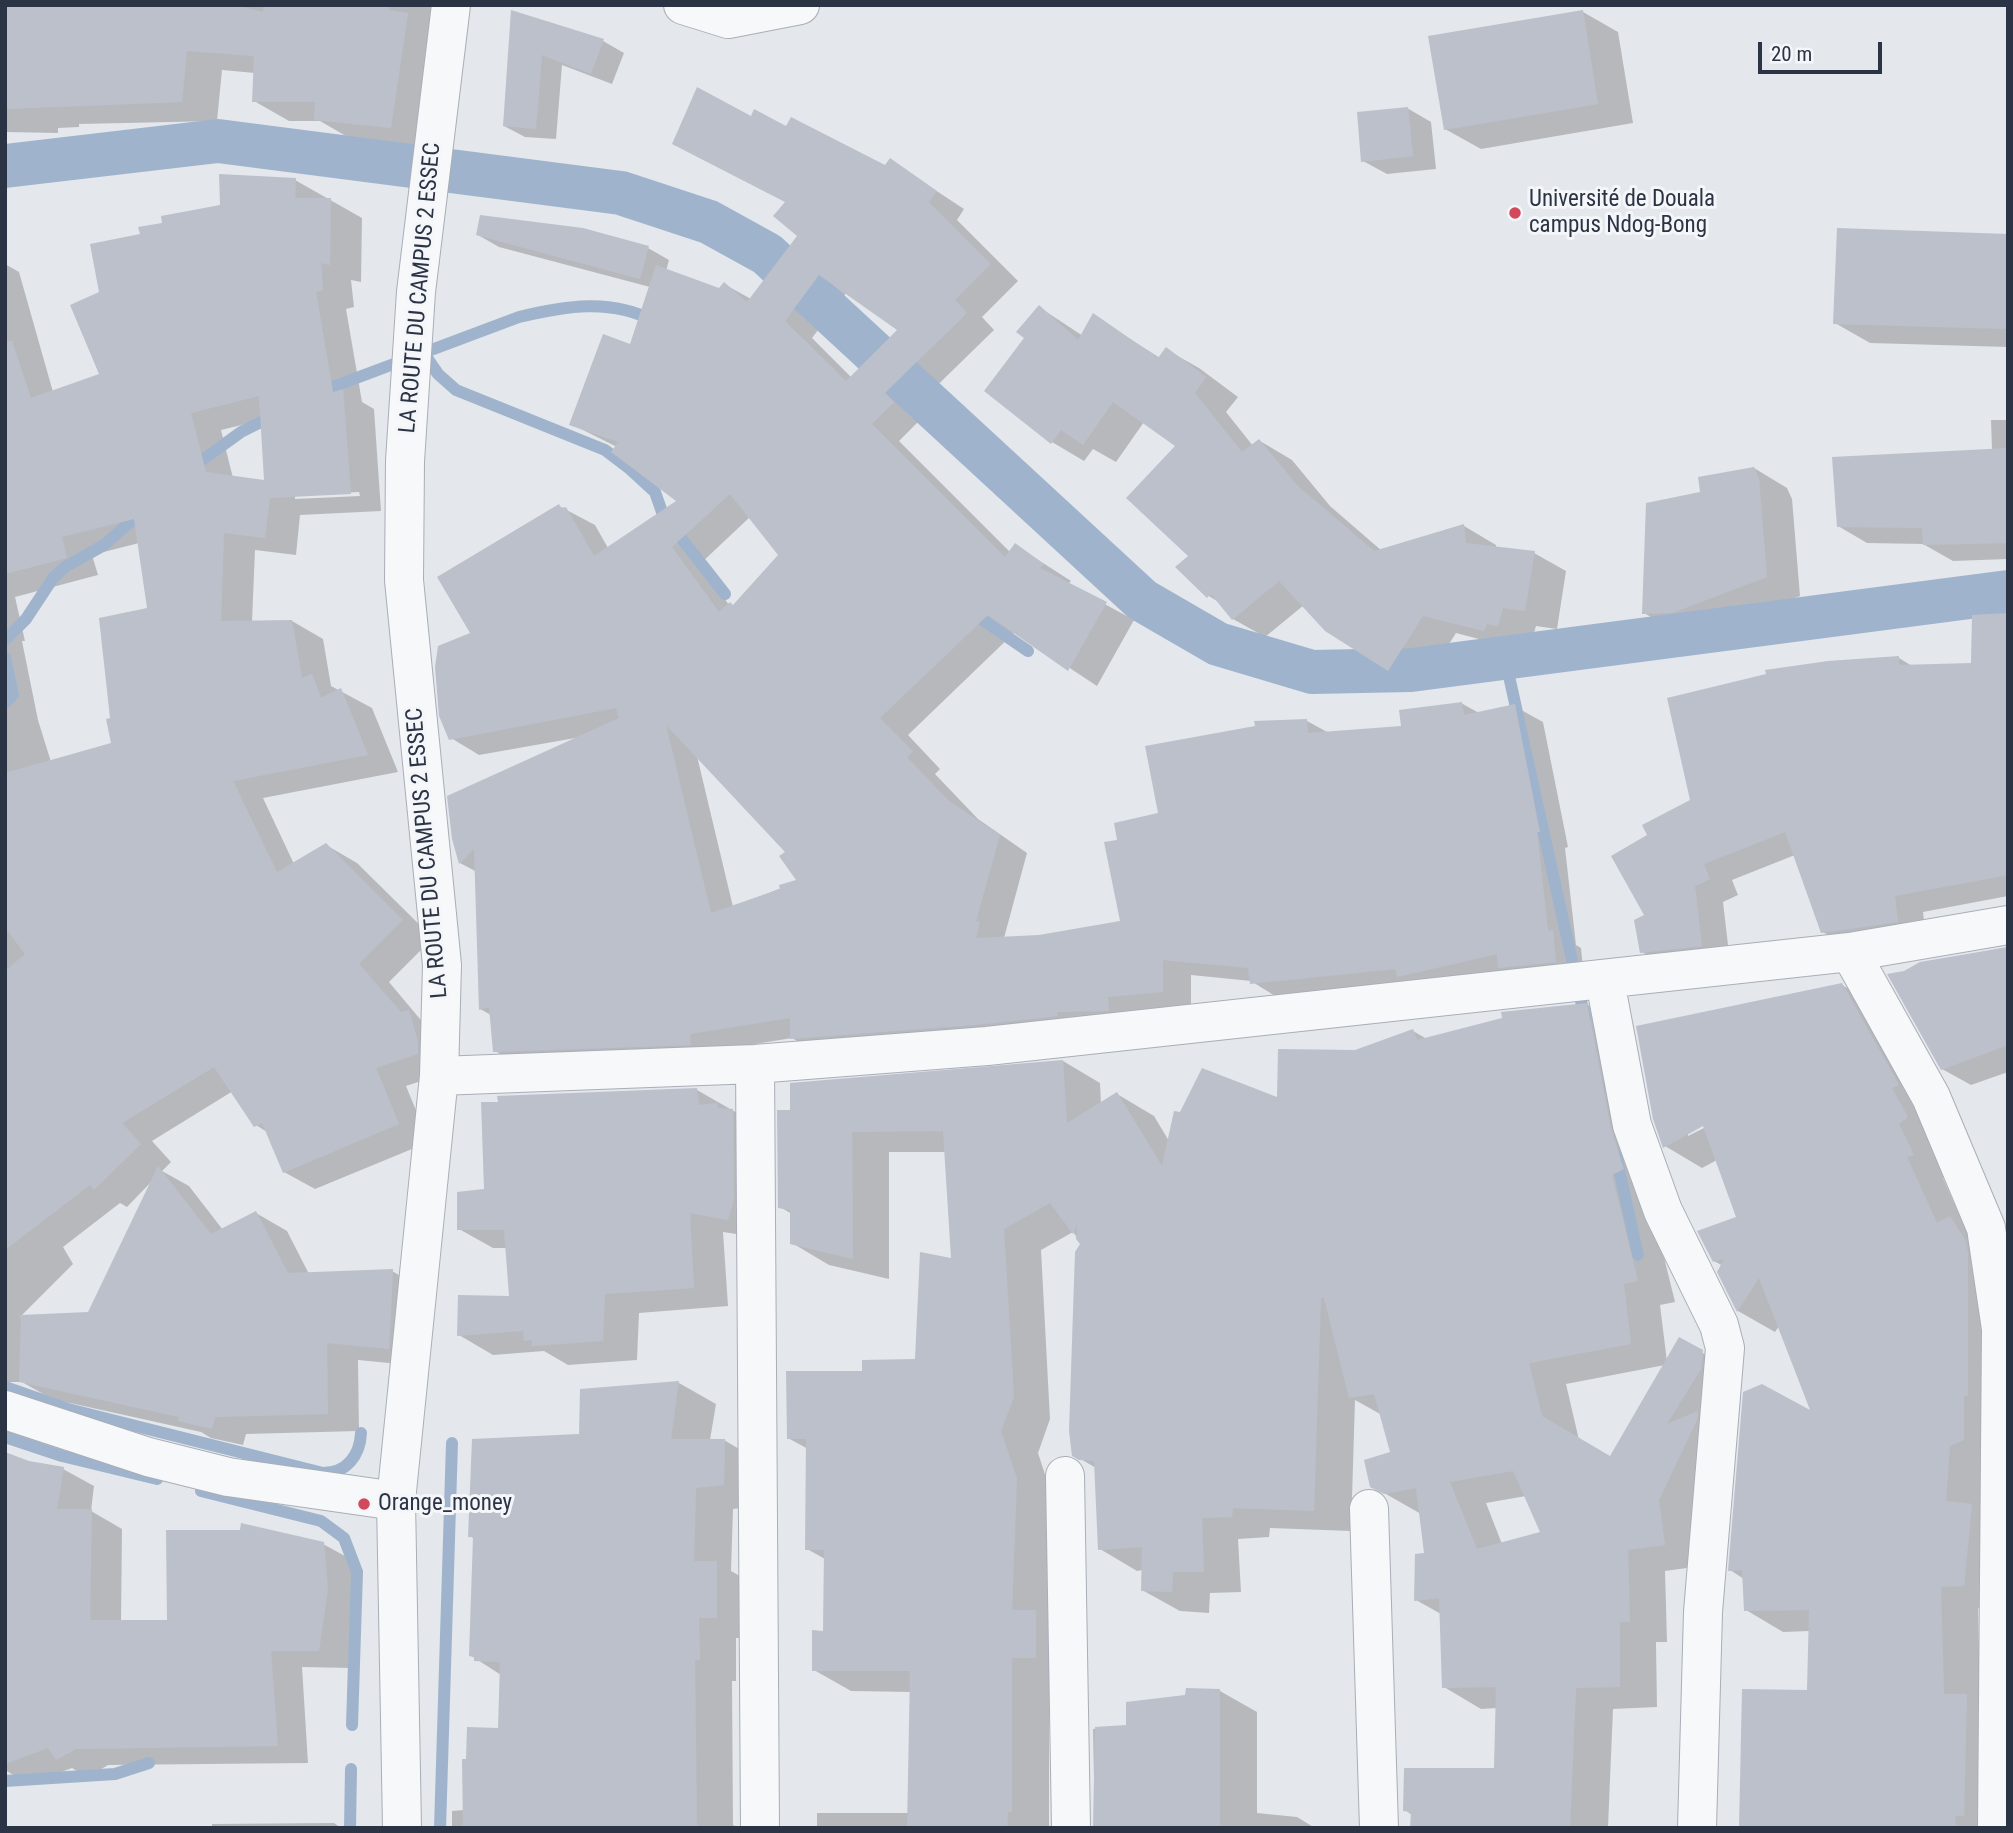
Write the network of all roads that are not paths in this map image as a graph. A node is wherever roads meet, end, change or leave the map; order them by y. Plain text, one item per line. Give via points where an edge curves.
1 (451, 5) edge
2 (683, 5) edge
3 (800, 5) edge
4 (2008, 925) edge
5 (1850, 952) junction
6 (1605, 981) junction
7 (755, 1064) junction
8 (439, 1076) junction
9 (5, 1409) edge
10 (1065, 1475) dead end
11 (396, 1501) junction
12 (1369, 1508) dead end
13 (402, 1828) edge
14 (760, 1828) edge
15 (1071, 1828) edge
16 (1379, 1828) edge
17 (1697, 1828) edge
18 (1997, 1828) edge

1 - 8 street, LA ROUTE DU CAMPUS 2 ESSEC via 415,292 404,580 442,964
2 - 3 street via 728,19
4 - 5 street
5 - 6 street
5 - 18 street via 1931,1097 1986,1228 2001,1329
6 - 7 street via 987,1046
6 - 17 street via 1632,1125 1663,1210 1719,1325 1725,1348 1703,1612
7 - 8 street
7 - 14 street
8 - 11 street, LA ROUTE DU CAMPUS 2 ESSEC
9 - 11 street via 148,1457 228,1477
10 - 15 street
11 - 13 street, LA ROUTE DU CAMPUS 2 ESSEC
12 - 16 street

